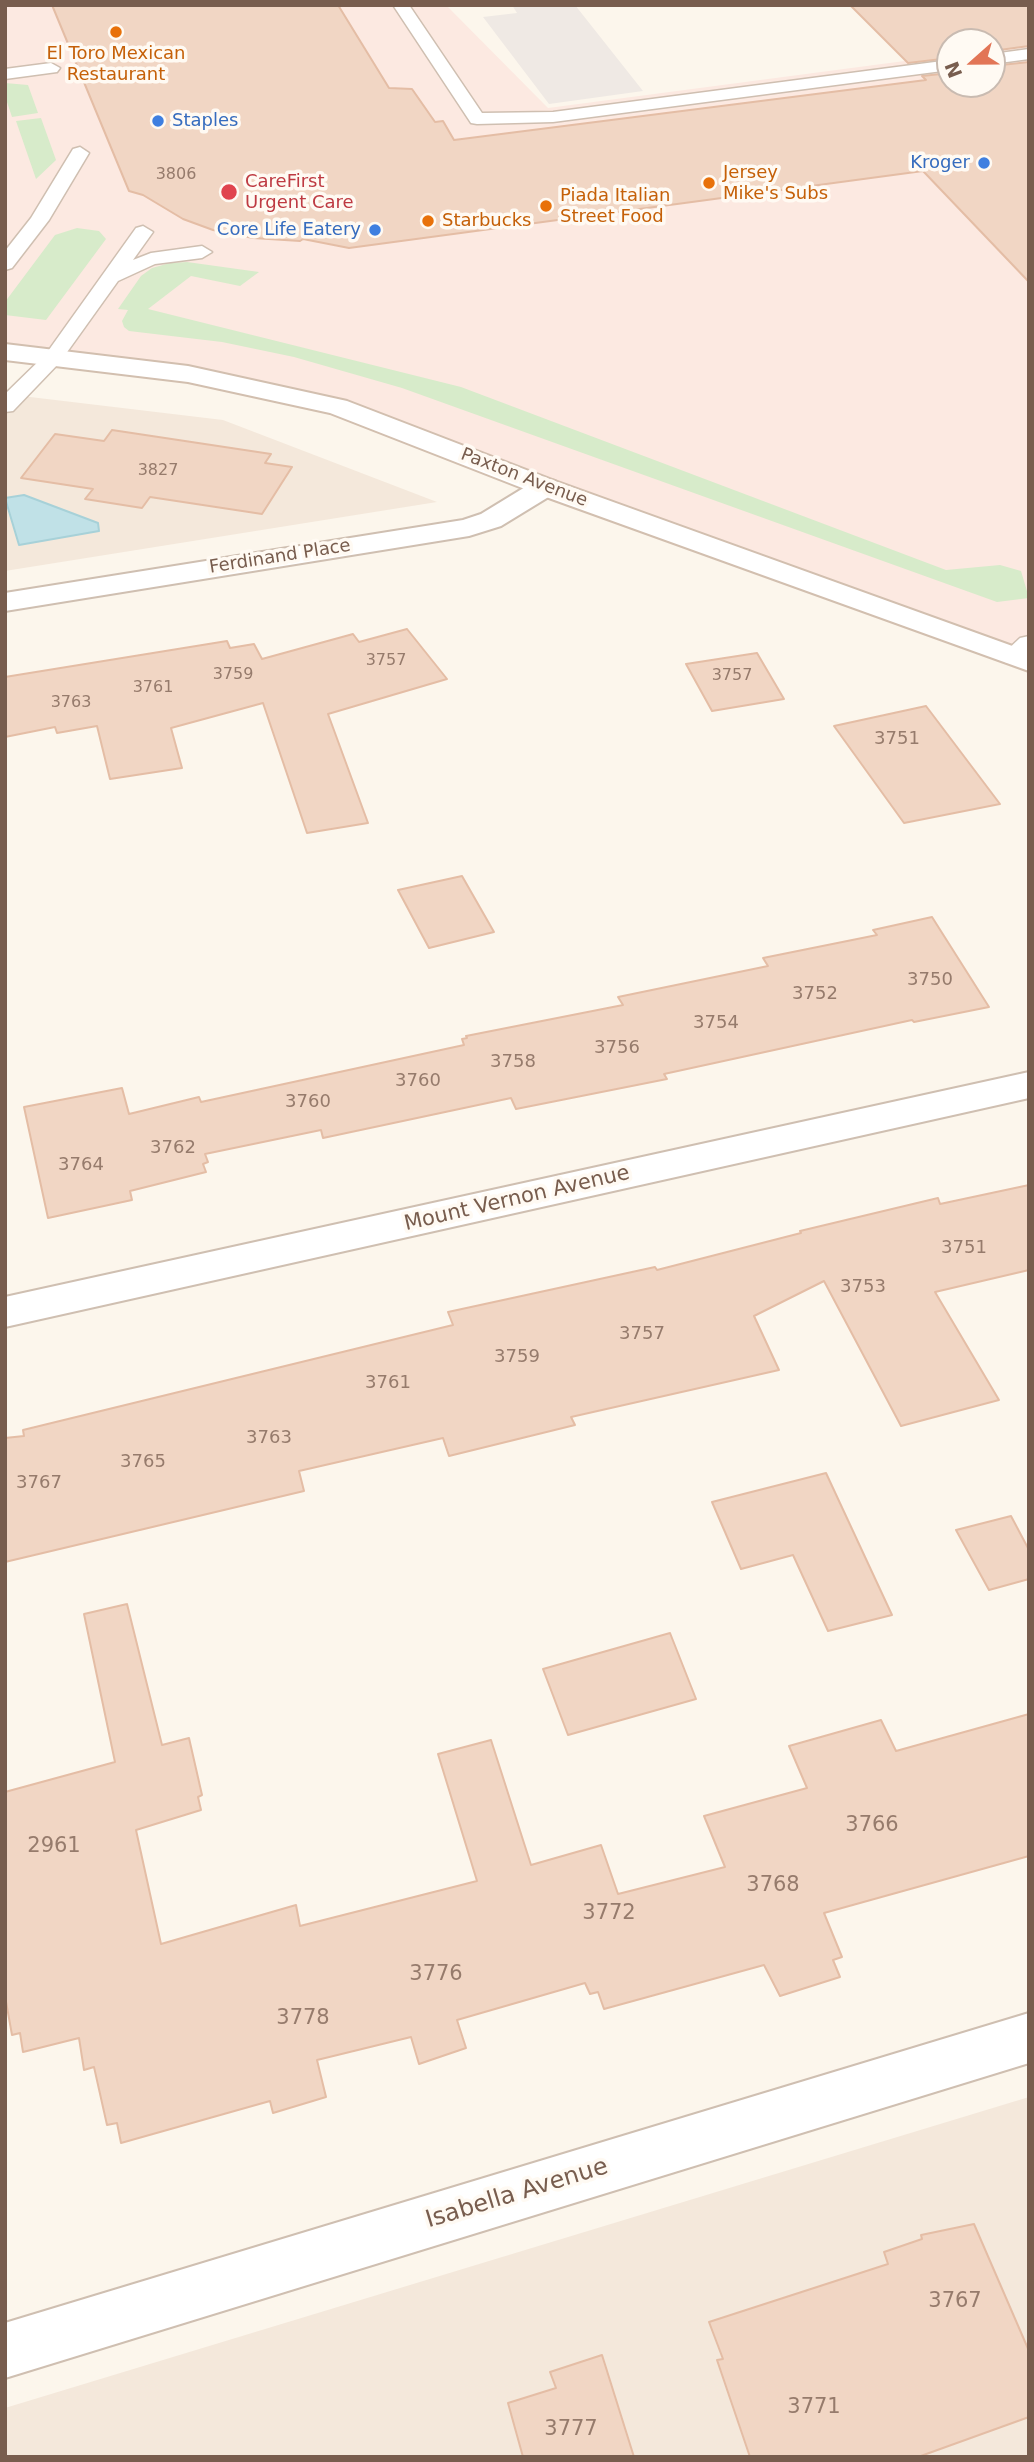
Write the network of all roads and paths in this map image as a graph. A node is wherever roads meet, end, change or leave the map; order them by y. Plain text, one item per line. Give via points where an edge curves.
1 (401, 5) edge
2 (1029, 54) edge
3 (1006, 57) edge
4 (936, 67) edge
5 (51, 68) dead end
6 (5, 74) edge
7 (80, 153) dead end
8 (143, 232) dead end
9 (202, 252) dead end
10 (5, 264) edge
11 (112, 276) junction
12 (5, 352) edge
13 (53, 358) junction
14 (5, 406) edge
15 (545, 487) junction
16 (5, 602) edge
17 (1024, 654) edge
18 (1029, 1086) edge
19 (5, 1312) edge
20 (1029, 2038) edge
21 (5, 2351) edge

1 - 4 lane via 477,119 553,117
2 - 3 lane
5 - 6 lane
7 - 10 lane via 39,220
8 - 11 lane
9 - 11 lane via 151,260
11 - 13 lane
12 - 13 street, Paxton Avenue
13 - 14 lane
13 - 15 street, Paxton Avenue via 188,374 338,407
15 - 16 street, Ferdinand Place via 469,528
15 - 17 street, Paxton Avenue
18 - 19 street, Mount Vernon Avenue
20 - 21 street, Isabella Avenue

